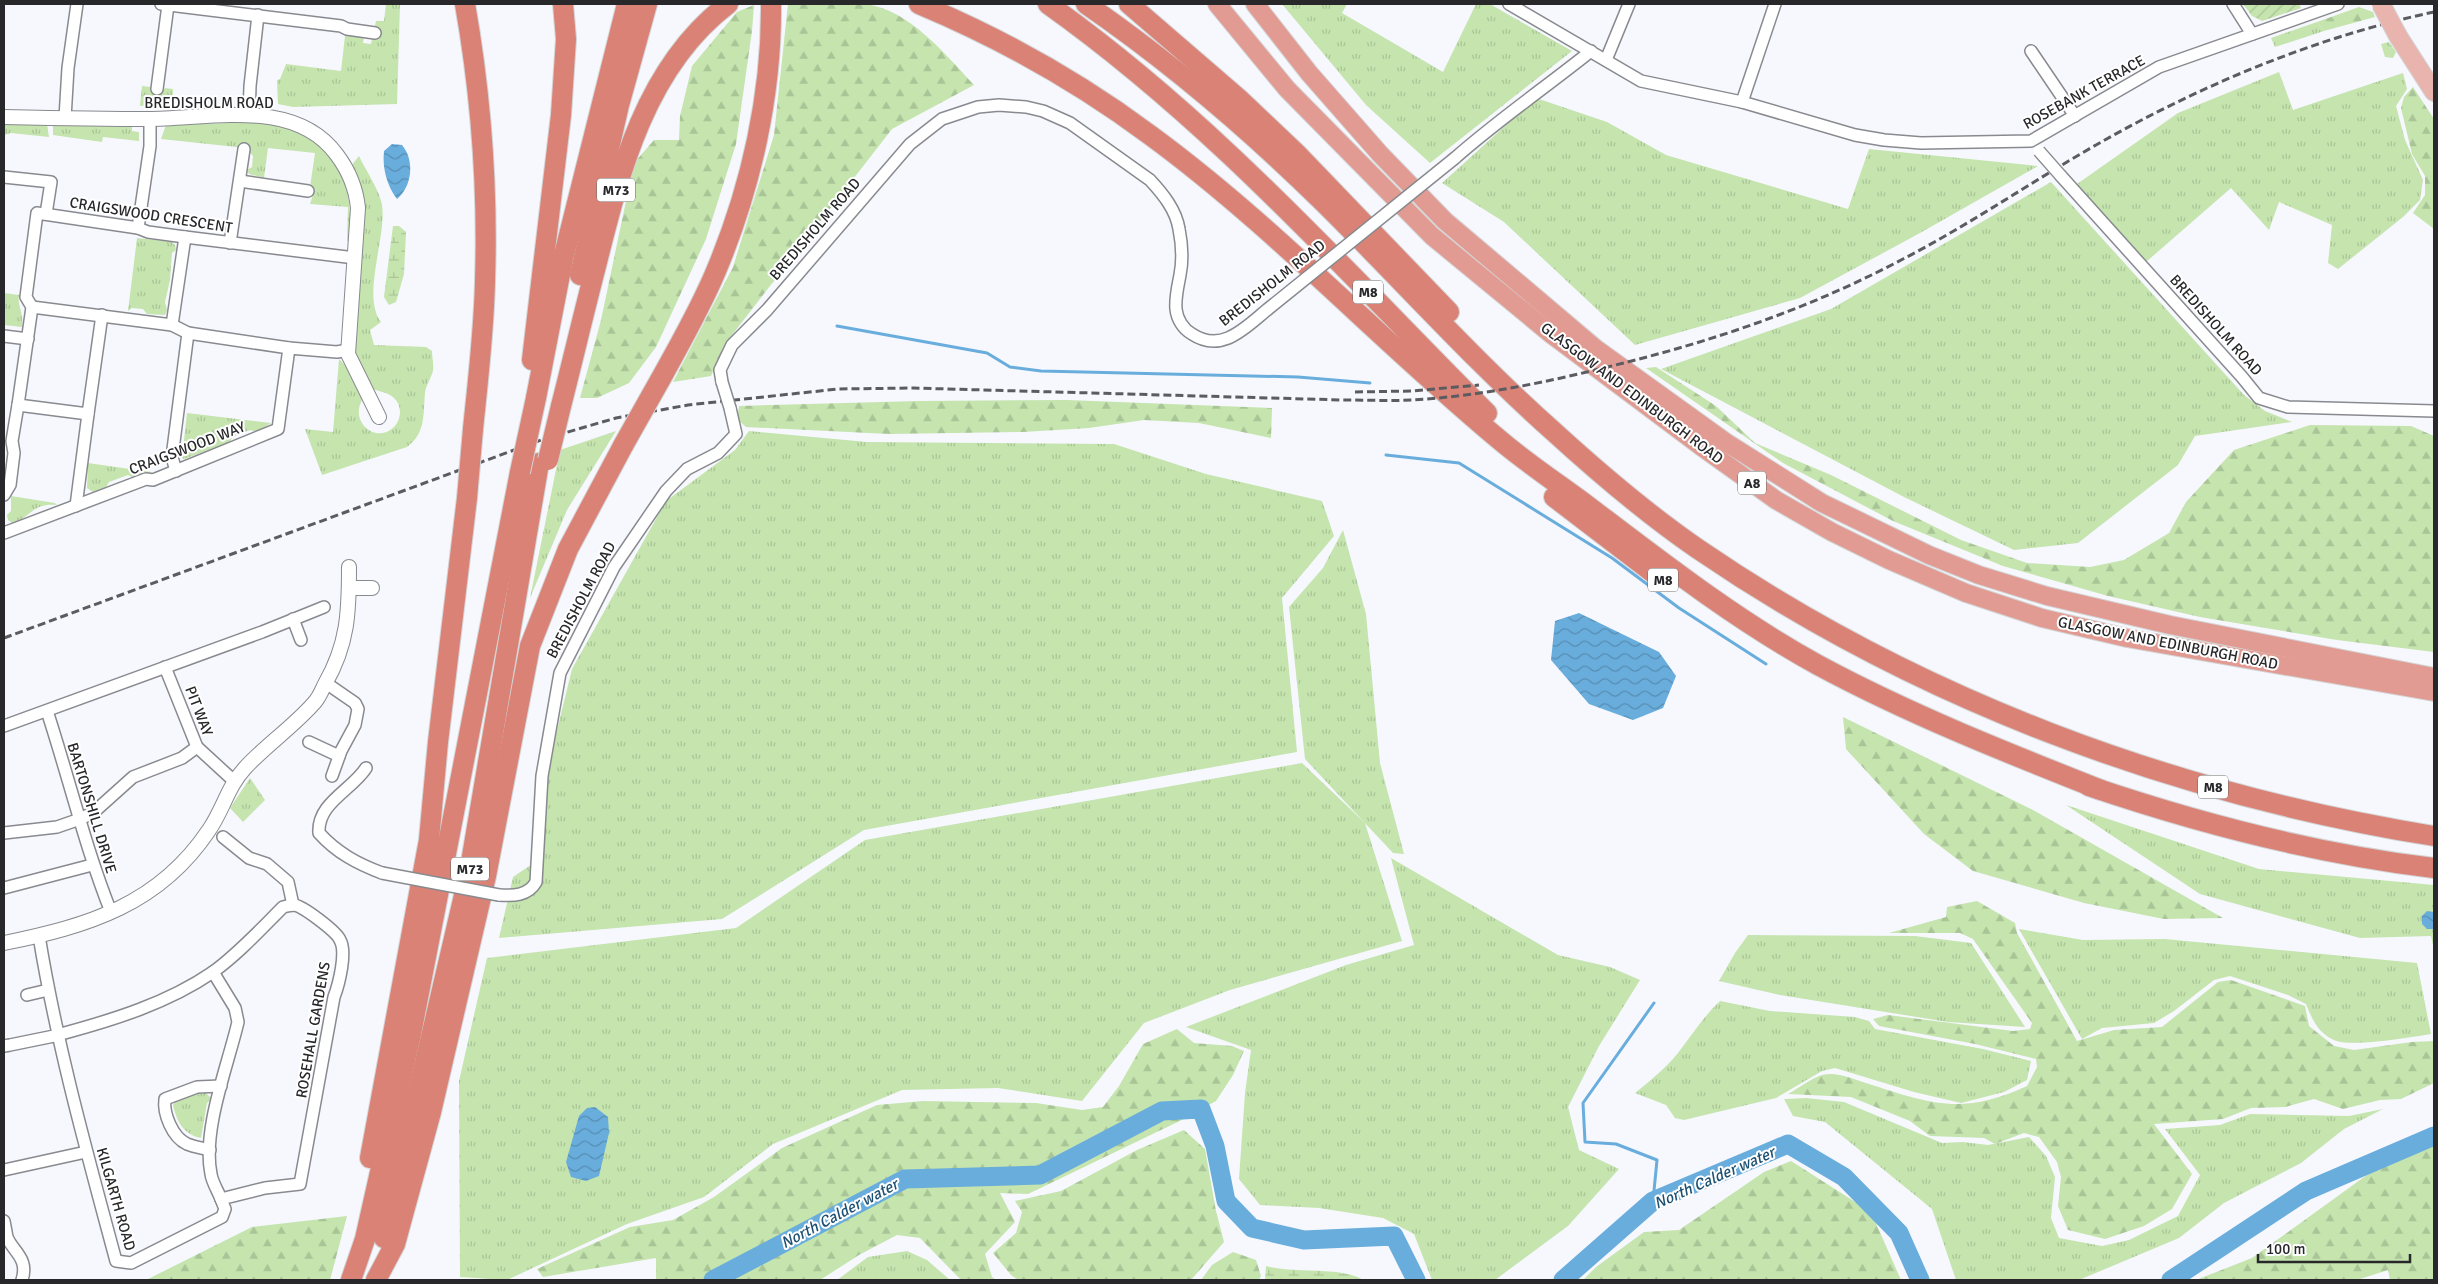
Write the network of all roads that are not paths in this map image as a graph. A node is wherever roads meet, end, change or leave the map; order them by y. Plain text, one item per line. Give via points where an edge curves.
1 (77, 4) edge
2 (164, 4) edge
3 (465, 4) edge
4 (563, 4) edge
5 (728, 4) edge
6 (919, 4) edge
7 (1048, 4) edge
8 (1086, 4) edge
9 (1119, 4) edge
10 (1129, 4) edge
11 (1217, 4) edge
12 (1255, 4) edge
13 (1508, 4) edge
14 (1629, 4) edge
15 (1775, 4) edge
16 (2233, 4) edge
17 (2338, 4) edge
18 (2381, 4) edge
19 (636, 8) edge
20 (771, 12) edge
21 (258, 15) junction
22 (375, 33) dead end
23 (2252, 34) junction
24 (1591, 51) junction
25 (2031, 51) dead end
26 (1606, 60) junction
27 (157, 89) dead end
28 (2434, 92) edge
29 (1742, 102) junction
30 (4, 116) edge
31 (249, 116) junction
32 (2075, 116) junction
33 (66, 118) junction
34 (150, 119) junction
35 (2031, 141) junction
36 (244, 150) dead end
37 (4, 177) edge
38 (240, 181) junction
39 (308, 191) dead end
40 (46, 214) junction
41 (138, 228) junction
42 (185, 237) junction
43 (230, 243) junction
44 (1376, 256) junction
45 (1297, 257) junction
46 (355, 258) junction
47 (32, 306) junction
48 (102, 315) junction
49 (172, 325) junction
50 (188, 333) junction
51 (4, 336) edge
52 (28, 339) junction
53 (289, 348) junction
54 (348, 350) junction
55 (544, 403) junction
56 (18, 404) junction
57 (2434, 411) edge
58 (88, 414) junction
59 (379, 417) dead end
60 (9, 428) edge
61 (176, 471) junction
62 (4, 495) edge
63 (76, 506) junction
64 (1588, 506) junction
65 (4, 532) edge
66 (349, 567) dead end
67 (349, 588) junction
68 (372, 588) dead end
69 (324, 607) dead end
70 (1796, 611) junction
71 (293, 619) junction
72 (301, 640) dead end
73 (164, 667) junction
74 (446, 669) junction
75 (2434, 677) edge
76 (326, 683) junction
77 (2434, 692) edge
78 (47, 711) junction
79 (4, 726) edge
80 (308, 742) dead end
81 (197, 747) junction
82 (339, 756) junction
83 (366, 768) dead end
84 (332, 776) dead end
85 (234, 782) junction
86 (2101, 790) junction
87 (80, 819) junction
88 (4, 833) edge
89 (223, 836) dead end
90 (2434, 836) edge
91 (92, 865) junction
92 (2434, 868) edge
93 (4, 888) edge
94 (294, 905) junction
95 (111, 912) junction
96 (39, 936) junction
97 (4, 943) edge
98 (213, 972) junction
99 (48, 990) junction
100 (27, 995) dead end
101 (411, 1034) junction
102 (59, 1035) junction
103 (4, 1046) edge
104 (221, 1086) junction
105 (210, 1150) junction
106 (86, 1152) junction
107 (4, 1170) edge
108 (221, 1199) junction
109 (4, 1221) edge
110 (350, 1274) edge
111 (376, 1276) edge
112 (22, 1280) edge

1 - 33 street via 68,68
2 - 21 street
2 - 27 street
3 - 74 highway, bridge via 479,105 485,186 485,280 467,498
4 - 55 highway, M73 via 566,39
5 - 55 highway, M73 via 708,20 679,52 639,123
6 - 45 highway, M8 via 1007,46 1097,99 1150,135
7 - 64 highway, M8 via 1147,79 1253,174 1510,436
8 - 44 highway, M8 via 1127,32 1266,148
9 - 44 highway, M8 via 1273,142
10 - 70 highway, M8 via 1238,98 1326,181 1547,412 1681,525
11 - 77 highway, GLASGOW AND EDINBURGH ROAD / A8 via 1287,89 1432,236 1550,334 1694,441 1776,500 1832,532 1966,593 2042,618 2127,638
12 - 75 highway, GLASGOW AND EDINBURGH ROAD / A8 via 1309,73 1380,154 1445,221 1595,348 1719,437 1822,503 1929,555 2047,596 2179,627
13 - 24 street, ROSEBANK TERRACE
14 - 26 street
15 - 29 street
16 - 23 street
17 - 23 street, ROSEBANK TERRACE
18 - 28 main road, bridge
19 - 55 highway, M73 via 598,193
20 - 111 highway, M73, bridge via 760,124 733,226 696,314 568,549 530,646 486,876 434,1102 395,1244
21 - 22 street
21 - 31 street
23 - 32 street, ROSEBANK TERRACE via 2159,67
24 - 26 street, ROSEBANK TERRACE
24 - 83 street, BREDISHOLM ROAD, bridge via 1533,98 1492,125 1456,158 1232,338 1224,340 1200,339 1181,322 1176,311 1182,264 1180,229 1171,207 1150,180 1058,117 1026,106 978,107 942,119 910,144 767,310 732,345 720,370 736,434 718,453 687,469 666,491 614,567 560,673 542,776 536,882 520,894 498,894 382,873 340,853 320,833 321,816
25 - 32 street
26 - 29 street, ROSEBANK TERRACE via 1641,82
29 - 35 street, ROSEBANK TERRACE via 1855,135 1884,140 1921,143
30 - 33 street, BREDISHOLM ROAD
31 - 34 street, BREDISHOLM ROAD
31 - 46 street, BREDISHOLM ROAD via 281,118 294,123 320,136 332,148 352,179 357,195
32 - 35 street, ROSEBANK TERRACE
33 - 34 street, BREDISHOLM ROAD
34 - 41 street via 150,146
35 - 57 street, BREDISHOLM ROAD, bridge via 2259,398 2288,408
36 - 38 street
37 - 40 street via 51,182
38 - 39 street
38 - 43 street
40 - 41 street, CRAIGSWOOD CRESCENT
40 - 47 street via 37,213 26,297
41 - 42 street, CRAIGSWOOD CRESCENT
42 - 43 street, CRAIGSWOOD CRESCENT
42 - 49 street
43 - 46 street, CRAIGSWOOD CRESCENT
44 - 70 highway, M8 via 1472,356 1627,496 1698,549
45 - 64 highway, M8 via 1502,441
45 - 86 highway, M8 via 1444,404 1604,537 1687,597 1810,672 1904,719 1959,743
46 - 54 street, BREDISHOLM ROAD
47 - 48 street
47 - 52 street
48 - 49 street
48 - 58 street
49 - 50 street
50 - 53 street
50 - 61 street via 172,457
51 - 52 street
52 - 56 street
53 - 54 street
53 - 61 street, CRAIGSWOOD WAY via 278,429
54 - 59 street, BREDISHOLM ROAD via 349,359
55 - 101 highway, M73, bridge via 520,472
55 - 111 highway, M73 via 544,462 517,594 469,874
56 - 58 street
56 - 60 street
58 - 63 street
60 - 62 street via 14,453 10,485
61 - 63 street, CRAIGSWOOD WAY
63 - 65 street, CRAIGSWOOD WAY
64 - 86 highway, M8 via 1702,593 1816,664 1963,735
66 - 67 street
67 - 68 street
67 - 76 street via 349,618 344,642
69 - 71 street
70 - 90 highway, M8 via 1944,689 2091,748 2244,796 2328,817
71 - 72 street
71 - 73 street
73 - 78 street
73 - 81 street, PIT WAY
74 - 101 highway via 438,822
74 - 110 highway via 429,840
76 - 82 street via 358,708
76 - 85 street via 315,702
78 - 79 street
78 - 87 street, BARTONSHILL DRIVE
80 - 82 street
81 - 85 street, PIT WAY
81 - 87 street via 182,758 132,777 94,812
82 - 84 street
85 - 95 street via 210,829 169,878 141,898
86 - 92 highway, M8 via 2258,836
87 - 88 street via 57,827
87 - 91 street, BARTONSHILL DRIVE
89 - 94 street via 249,858 266,864 288,882
91 - 93 street
91 - 95 street, BARTONSHILL DRIVE
94 - 98 street via 283,907
94 - 108 street, ROSEHALL GARDENS via 336,934 341,940 342,953 300,1184 265,1188
95 - 96 street
96 - 97 street
96 - 99 street, KILGARTH ROAD
98 - 102 street via 120,1018
98 - 104 street via 235,1008 238,1022
99 - 100 street
99 - 102 street, KILGARTH ROAD
101 - 110 highway, M73 via 382,1166
102 - 103 street
102 - 106 street, KILGARTH ROAD
104 - 105 street
104 - 105 street via 197,1087 165,1099 164,1106 175,1134 186,1143
105 - 108 street via 211,1174
106 - 107 street
106 - 108 street, KILGARTH ROAD via 116,1260 132,1263 222,1217 225,1209
109 - 112 street via 8,1237 19,1253 24,1273

